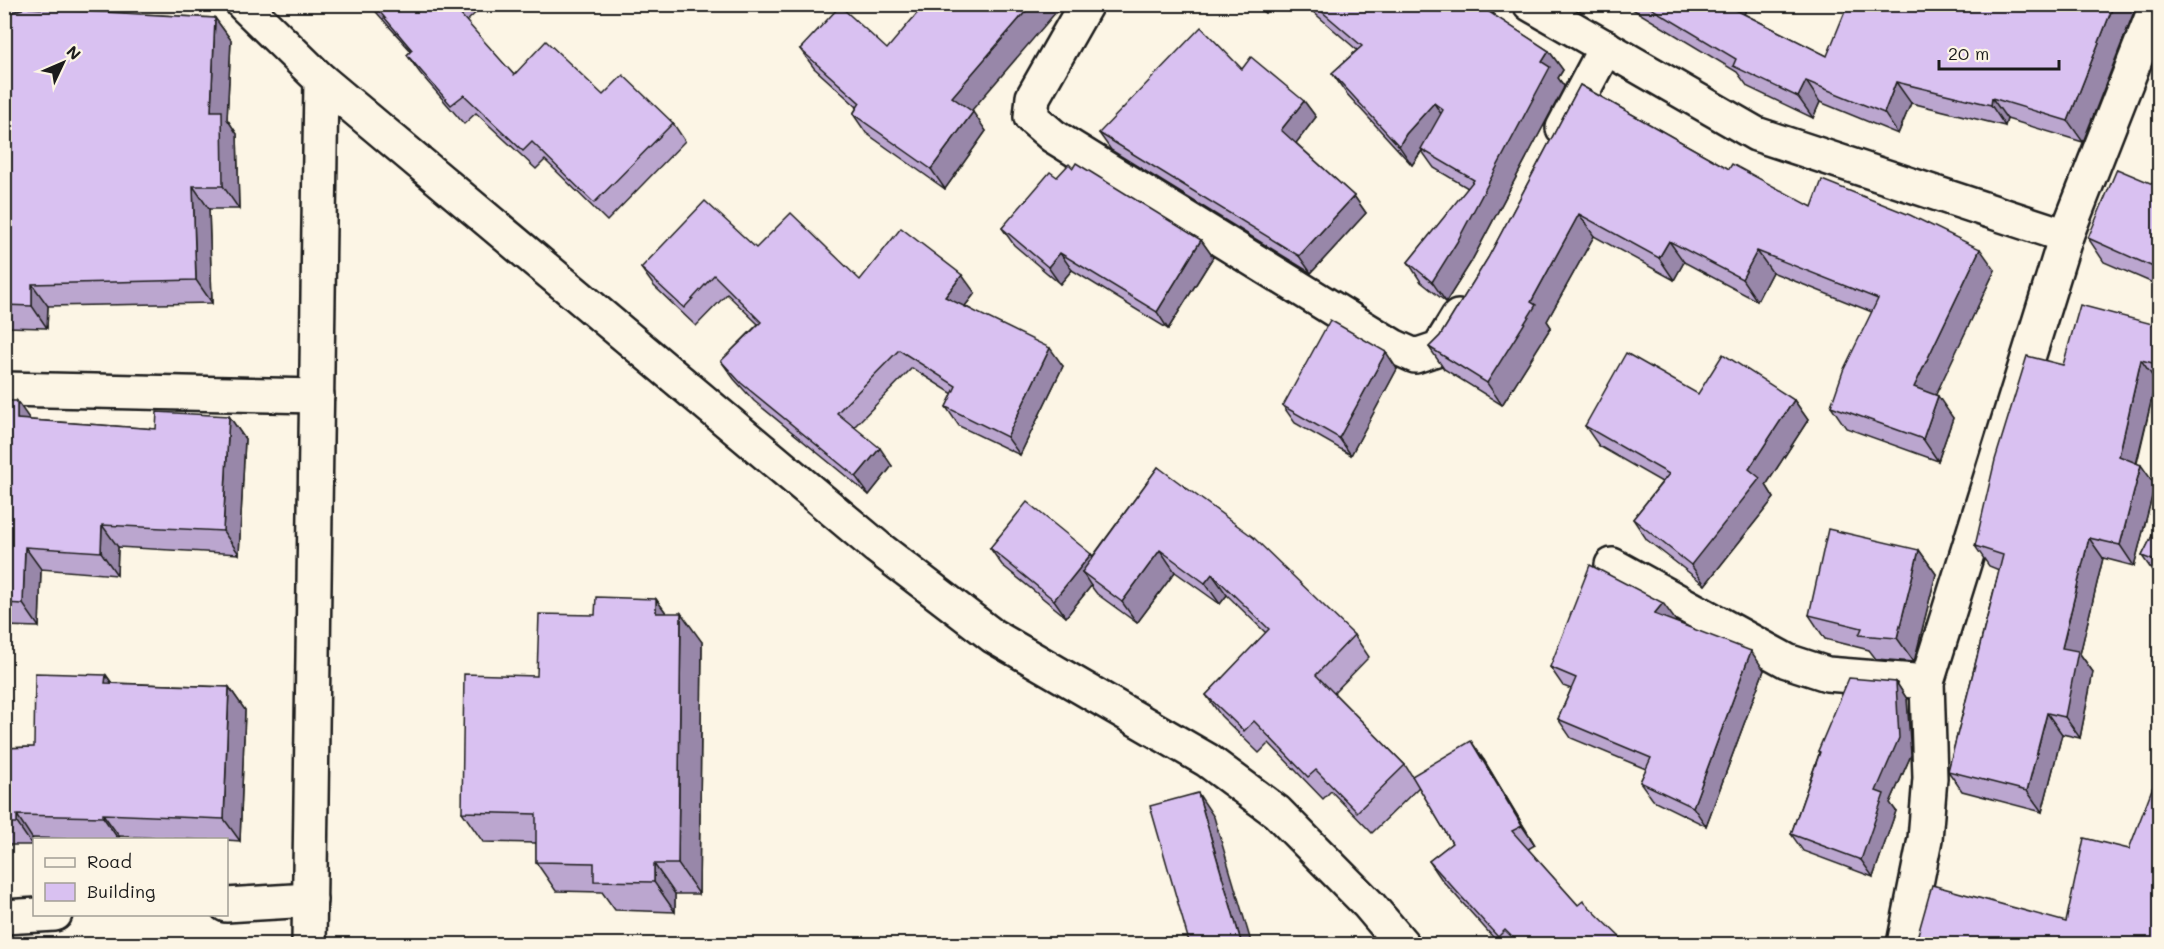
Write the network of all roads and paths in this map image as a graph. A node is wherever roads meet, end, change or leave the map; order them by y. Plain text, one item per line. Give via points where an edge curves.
1 (243, 4) edge
2 (1086, 4) edge
3 (1530, 4) edge
4 (2157, 4) edge
5 (1606, 47) junction
6 (321, 80) junction
7 (1547, 158) edge
8 (2066, 236) junction
9 (1475, 290) edge
10 (4, 389) edge
11 (317, 396) junction
12 (1612, 565) dead end
13 (1928, 682) junction
14 (310, 900) junction
15 (228, 905) edge
16 (33, 916) edge
17 (4, 917) edge
18 (309, 945) edge
19 (1402, 945) edge
20 (1904, 945) edge

1 - 6 street
2 - 9 street via 1033,97 1031,117 1053,136 1415,356 1439,348
3 - 5 street
4 - 8 street
5 - 7 street
5 - 8 street via 1756,134
6 - 11 street
6 - 19 street via 877,547 993,636 1208,760 1276,812 1369,905
8 - 13 street
10 - 11 street
11 - 14 street
12 - 13 street via 1787,661 1827,674
13 - 20 street via 1930,778 1925,839
14 - 15 street
14 - 18 street
16 - 17 street

